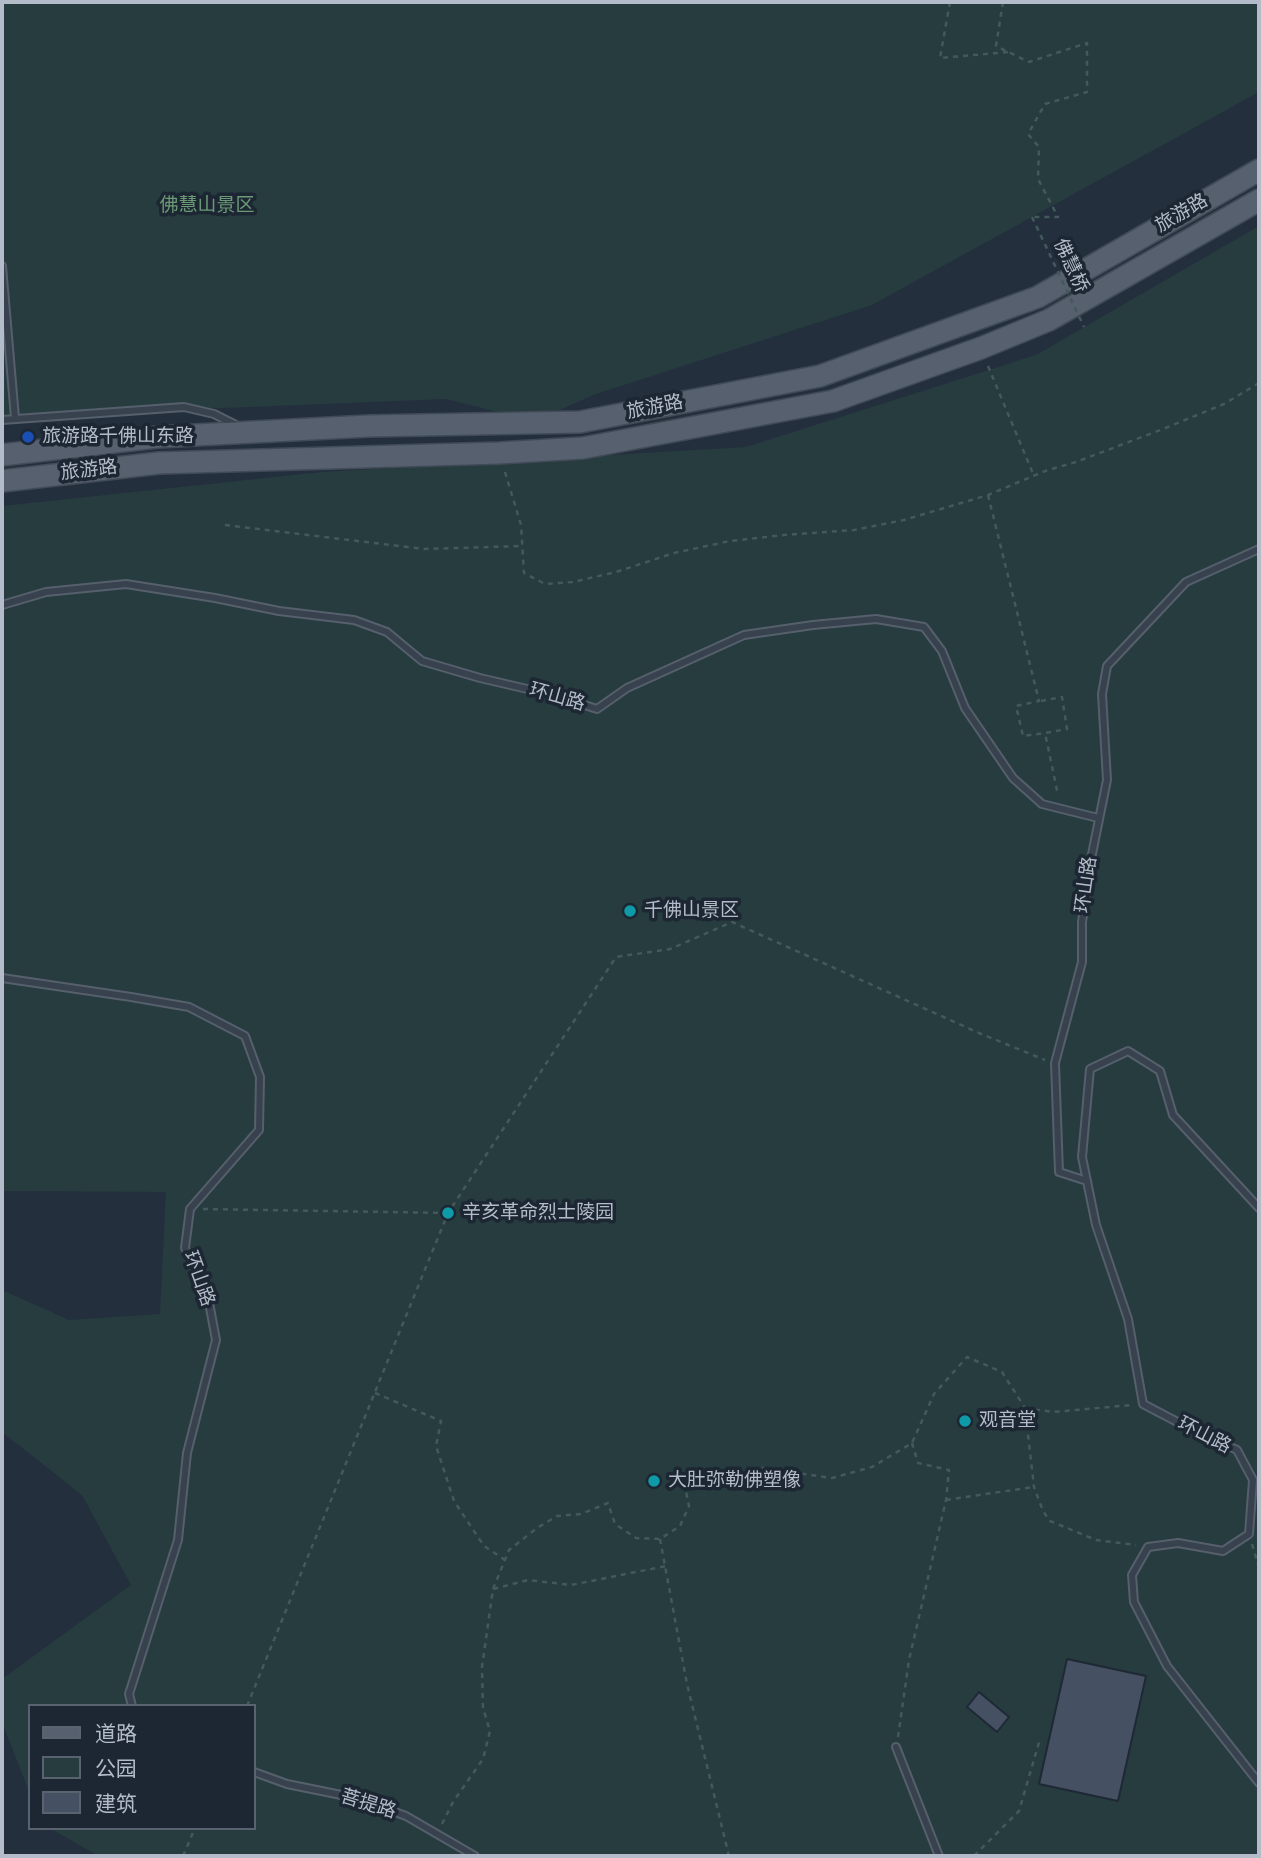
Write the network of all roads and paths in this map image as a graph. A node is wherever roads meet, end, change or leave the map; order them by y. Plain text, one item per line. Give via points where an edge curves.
1 (950, 2) edge
2 (1003, 2) edge
3 (1008, 52) junction
4 (1259, 170) edge
5 (1259, 200) edge
6 (2, 266) edge
7 (1084, 327) dead end
8 (981, 348) junction
9 (1259, 383) edge
10 (15, 418) junction
11 (2, 420) edge
12 (250, 432) junction
13 (499, 453) junction
14 (2, 455) edge
15 (1034, 476) junction
16 (2, 481) edge
17 (988, 495) junction
18 (225, 525) dead end
19 (522, 546) junction
20 (1259, 549) edge
21 (2, 605) edge
22 (1039, 701) junction
23 (1045, 733) junction
24 (1060, 809) junction
25 (1098, 818) junction
26 (2, 978) edge
27 (1055, 1063) junction
28 (1087, 1181) junction
29 (1259, 1208) edge
30 (190, 1209) junction
31 (448, 1213) junction
32 (375, 1393) junction
33 (1143, 1404) junction
34 (1025, 1408) junction
35 (912, 1443) junction
36 (1034, 1487) junction
37 (946, 1500) junction
38 (1248, 1534) junction
39 (660, 1539) junction
40 (1148, 1547) junction
41 (505, 1560) junction
42 (666, 1566) junction
43 (1259, 1568) edge
44 (493, 1589) junction
45 (132, 1704) edge
46 (248, 1704) edge
47 (1040, 1739) dead end
48 (896, 1747) joint
49 (256, 1773) edge
50 (1259, 1783) edge
51 (194, 1830) edge
52 (437, 1833) junction
53 (183, 1856) edge
54 (475, 1856) edge
55 (729, 1856) edge
56 (939, 1856) edge
57 (974, 1856) edge

1 - 3 path via 940,58
2 - 3 path via 996,46
3 - 7 path, 佛慧桥, bridge via 1029,62 1087,43 1087,92 1045,103 1028,134 1039,147 1038,179 1058,217 1032,217
4 - 12 main road, 旅游路 via 1038,297 820,376 580,422
5 - 8 main road, 旅游路 via 1049,320
6 - 10 lane
8 - 13 main road, 旅游路 via 833,401 583,448
8 - 15 path
9 - 15 path via 1224,404
10 - 11 lane
10 - 12 lane via 184,407 214,414
12 - 14 main road, 旅游路 via 157,437
13 - 16 main road, 旅游路 via 159,463
13 - 19 path via 521,525
15 - 17 path
17 - 19 path via 854,530 730,541 573,582 545,584 524,573
17 - 22 path
18 - 19 path via 424,549
20 - 25 lane, 环山路 via 1186,582 1107,666 1102,694 1107,780
21 - 24 lane, 环山路 via 46,593 126,584 354,620 387,632 422,661 597,709 627,688 744,635 876,619 924,627 942,650 965,708 1013,778 1042,804
22 - 23 path via 1016,706 1023,736
22 - 23 path via 1062,697 1067,729
23 - 24 path
24 - 25 lane, 环山路
25 - 27 lane, 环山路 via 1082,922 1082,962
26 - 30 lane via 190,1007 245,1037 260,1077 259,1130
27 - 28 lane, 环山路 via 1059,1172
27 - 31 path via 732,922 670,949 616,957
28 - 29 lane via 1082,1157 1090,1069 1128,1051 1160,1071 1173,1115
28 - 33 lane via 1096,1224 1128,1319
30 - 31 path
30 - 45 lane, 环山路 via 185,1248 208,1297 216,1340 187,1453 178,1540 129,1694
31 - 32 path
32 - 41 path via 441,1422 436,1446 454,1502 484,1546
32 - 46 path
33 - 34 path via 1054,1412
33 - 38 lane, 环山路 via 1237,1450 1253,1480
34 - 35 path via 1003,1372 967,1357 934,1394
34 - 36 path
35 - 37 path via 918,1463 950,1470
35 - 39 path via 872,1467 832,1478 762,1468 685,1487 690,1506 680,1526
36 - 37 path
36 - 40 path via 1050,1521 1096,1540
37 - 48 path via 909,1660
38 - 40 lane via 1223,1551 1178,1543
38 - 43 path
39 - 41 path via 636,1538 615,1524 608,1503 581,1514 557,1516 509,1550
39 - 42 path
40 - 50 lane via 1132,1575 1134,1602 1167,1666
41 - 44 path
42 - 44 path via 571,1585 528,1580
42 - 55 path via 687,1684
44 - 52 path via 482,1667 483,1707 490,1731 483,1759
47 - 57 path via 1019,1811
48 - 56 lane
49 - 52 lane, 菩提路 via 356,1798
51 - 53 path
52 - 54 lane, 菩提路

